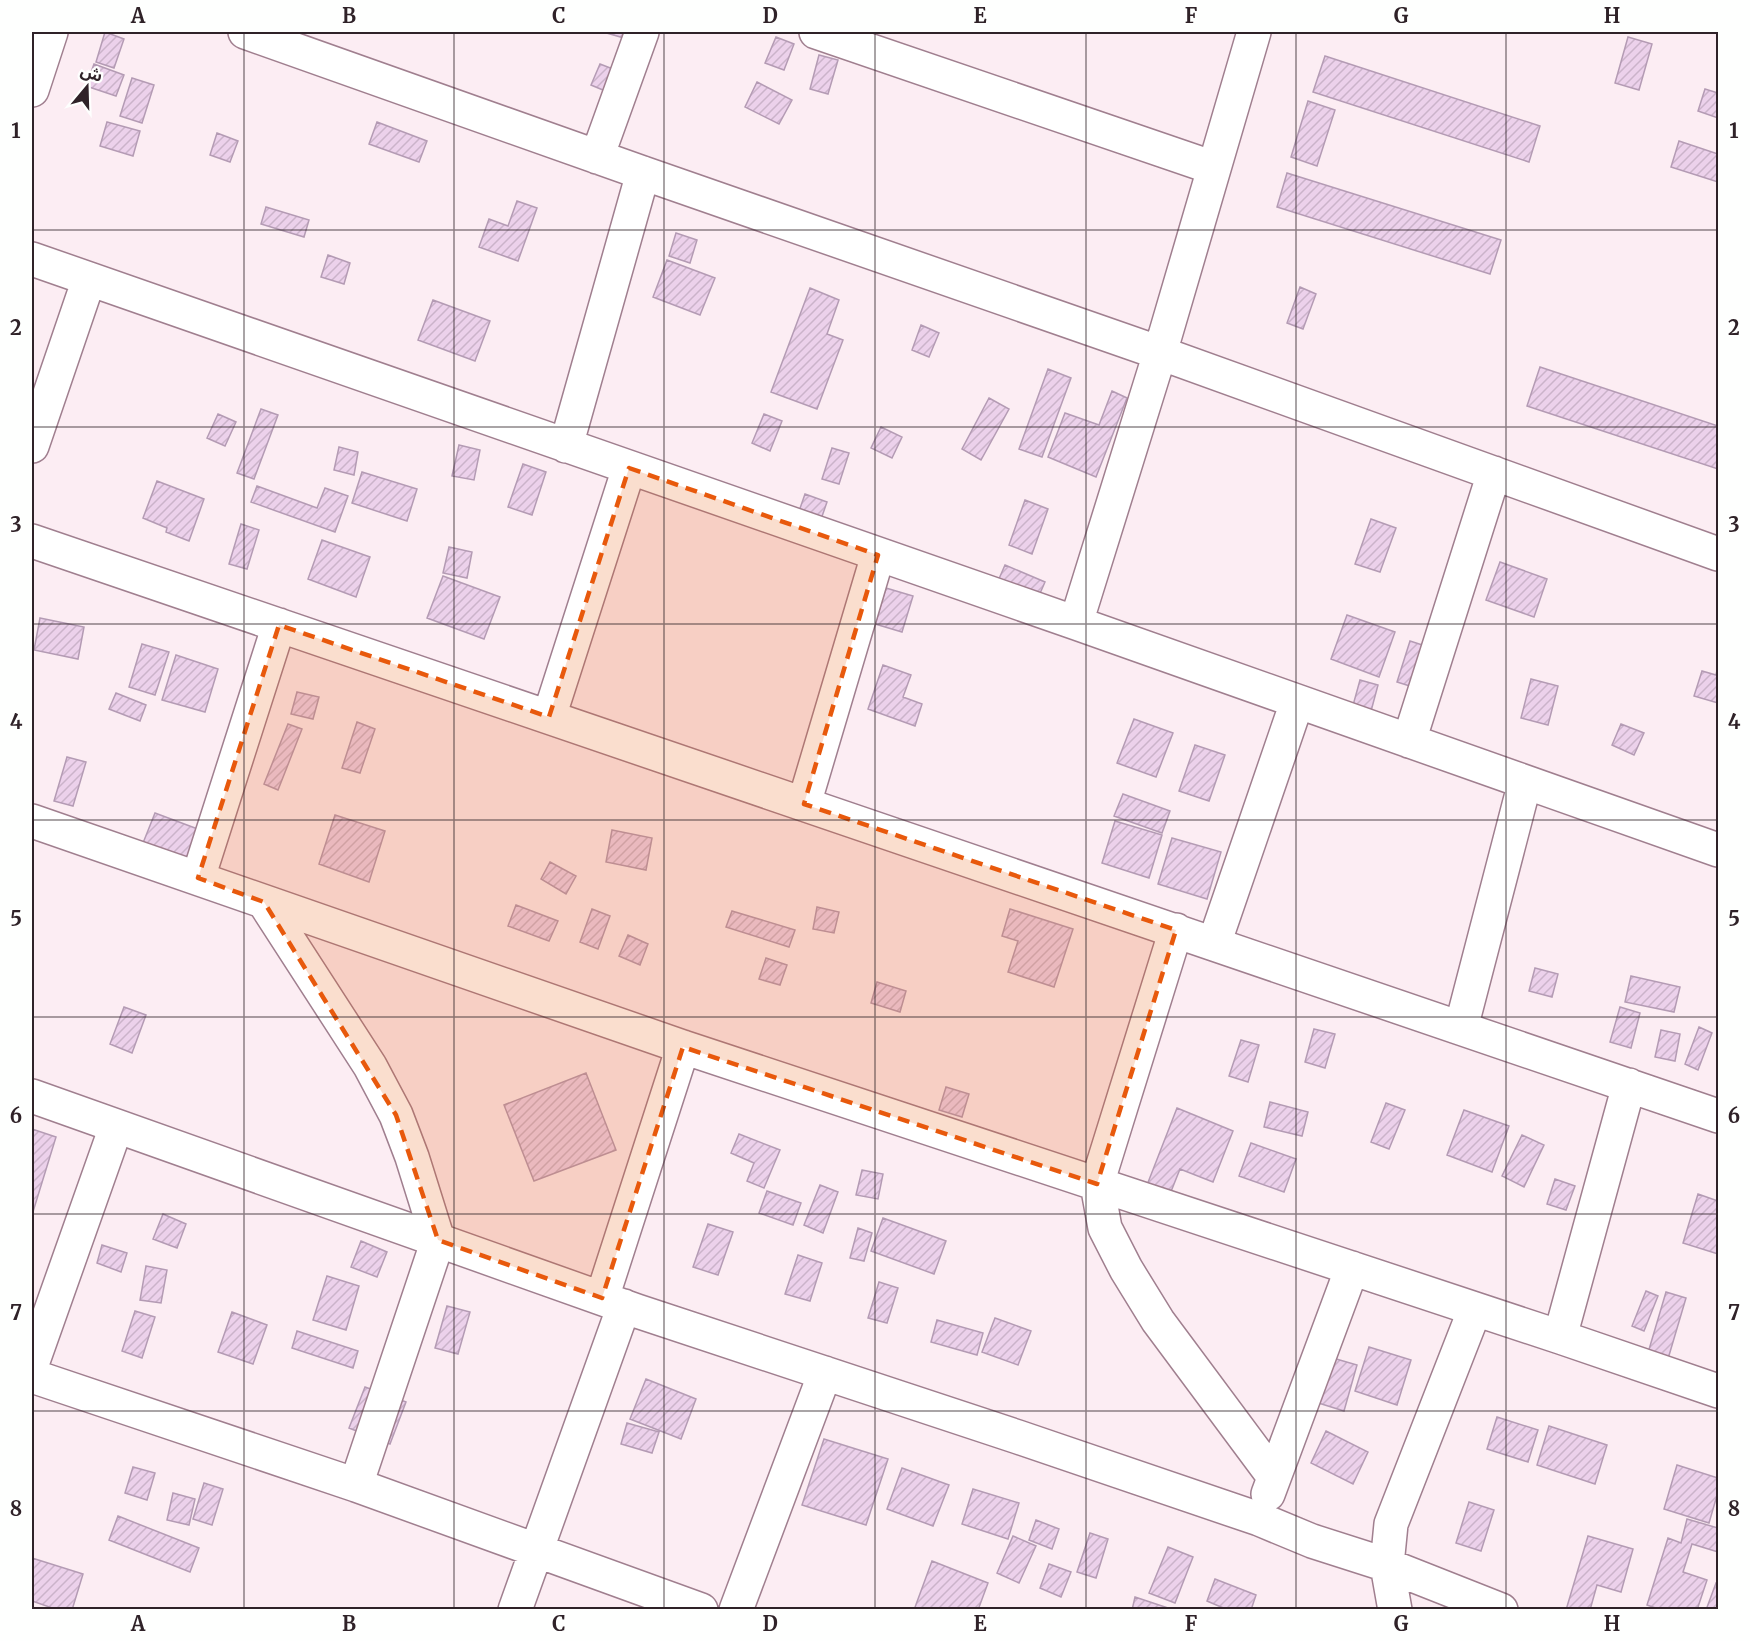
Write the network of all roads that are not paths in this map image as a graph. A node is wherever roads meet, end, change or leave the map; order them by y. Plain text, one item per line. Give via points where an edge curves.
1 (51, 32) edge
2 (245, 32) edge
3 (642, 32) edge
4 (816, 32) edge
5 (1254, 32) edge
6 (32, 90) edge
7 (597, 157) junction
8 (1214, 168) junction
9 (643, 173) junction
10 (32, 259) edge
11 (89, 279) junction
12 (1160, 353) junction
13 (32, 446) edge
14 (566, 446) junction
15 (629, 468) junction
16 (1494, 473) junction
17 (32, 541) edge
18 (1719, 554) edge
19 (878, 555) junction
20 (1076, 623) junction
21 (279, 625) junction
22 (1297, 702) junction
23 (549, 717) junction
24 (1409, 741) junction
25 (1526, 782) junction
26 (804, 804) junction
27 (32, 821) edge
28 (1717, 844) edge
29 (198, 878) junction
30 (264, 902) junction
31 (1176, 930) junction
32 (1214, 944) junction
33 (1461, 1028) junction
34 (683, 1047) junction
35 (1629, 1085) junction
36 (32, 1096) edge
37 (1719, 1116) edge
38 (116, 1127) junction
39 (1097, 1184) junction
40 (438, 1240) junction
41 (1352, 1268) junction
42 (613, 1302) junction
43 (1475, 1309) junction
44 (1560, 1336) junction
45 (32, 1364) edge
46 (825, 1373) junction
47 (32, 1376) edge
48 (1719, 1391) edge
49 (1274, 1478) junction
50 (356, 1485) junction
51 (1259, 1520) junction
52 (537, 1549) junction
53 (1387, 1565) junction
54 (515, 1610) edge
55 (701, 1610) edge
56 (736, 1610) edge
57 (1395, 1610) edge
58 (1501, 1610) edge

1 - 6 street
2 - 7 street
3 - 7 street
4 - 8 street
5 - 8 street
7 - 9 street
8 - 12 street
9 - 12 street
9 - 14 street
10 - 11 street
11 - 13 street
11 - 14 street
12 - 16 street
12 - 20 street
14 - 15 street
15 - 19 street
15 - 23 street
16 - 18 street
16 - 24 street
17 - 21 street
19 - 20 street
19 - 26 street
20 - 22 street
21 - 23 street
21 - 29 street
22 - 24 street
22 - 32 street
23 - 26 street
24 - 25 street
25 - 28 street
25 - 33 street
26 - 31 street
27 - 29 street
29 - 30 street
30 - 34 street
30 - 40 street via 370,1066 396,1115
31 - 32 street
31 - 39 street
32 - 33 street
33 - 35 street
34 - 39 street
34 - 42 street
35 - 37 street
35 - 44 street
36 - 38 street
38 - 40 street
38 - 45 street
39 - 41 street
39 - 49 street via 1105,1228 1126,1269 1158,1321
40 - 42 street
40 - 50 street
41 - 43 street
41 - 49 street
42 - 46 street
42 - 52 street
43 - 44 street
43 - 53 street via 1391,1524
44 - 48 street
46 - 51 street
46 - 56 street
47 - 50 street
49 - 51 street
50 - 52 street
51 - 53 street
52 - 54 street
52 - 55 street
53 - 57 street
53 - 58 street

